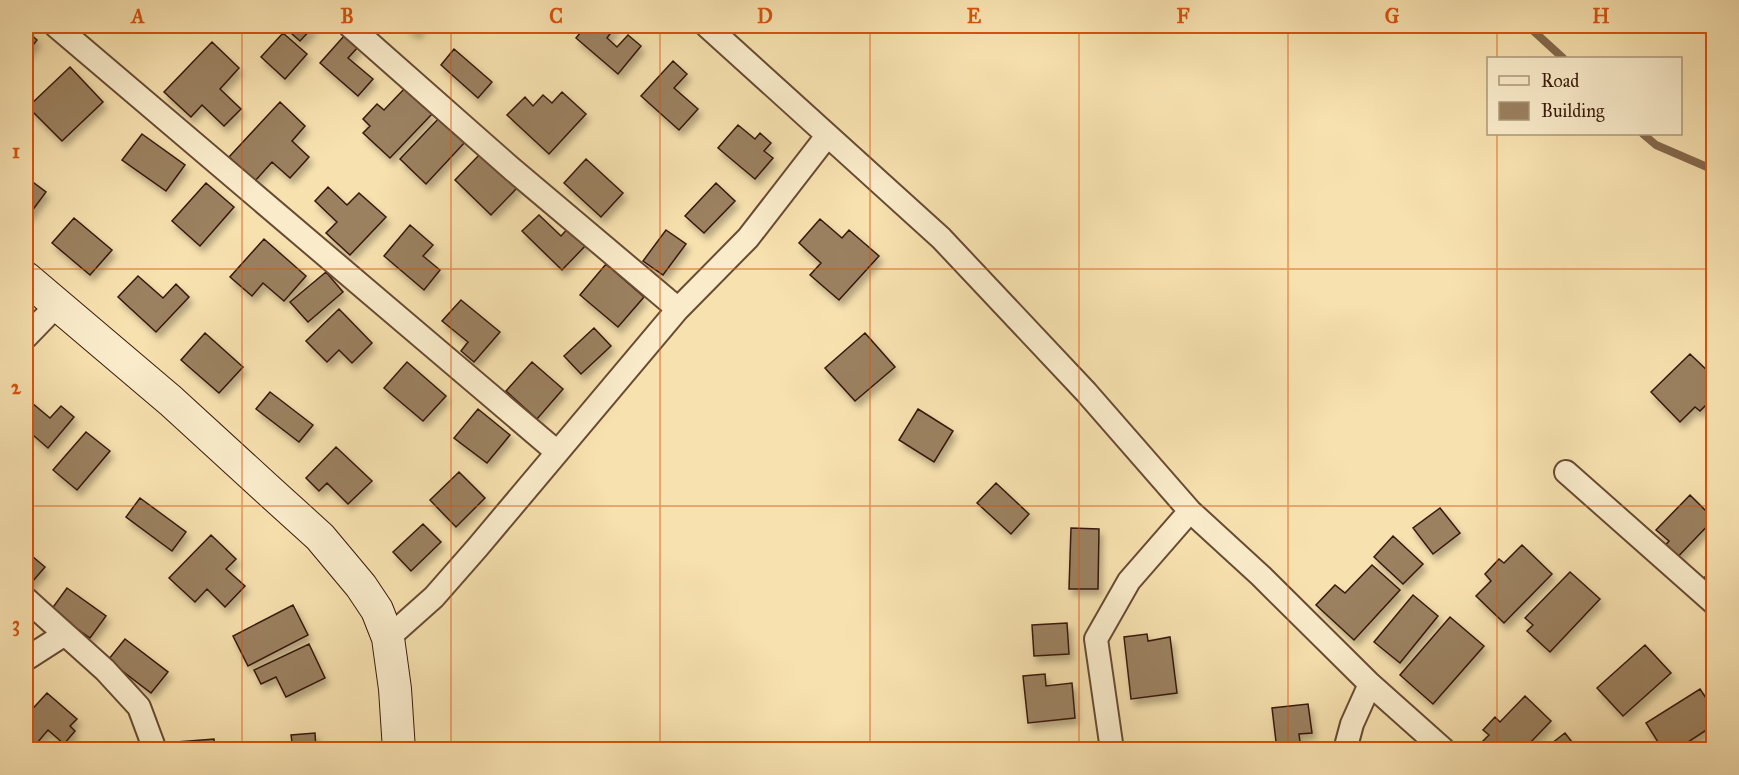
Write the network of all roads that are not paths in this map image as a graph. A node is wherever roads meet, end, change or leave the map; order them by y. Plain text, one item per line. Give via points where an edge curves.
1 (56, 26) edge
2 (350, 26) edge
3 (707, 26) edge
4 (827, 136) junction
5 (26, 278) edge
6 (57, 305) junction
7 (678, 309) junction
8 (26, 337) edge
9 (557, 452) junction
10 (1566, 472) dead end
11 (1190, 511) junction
12 (26, 599) edge
13 (1713, 603) edge
14 (65, 634) junction
15 (388, 638) junction
16 (26, 659) edge
17 (1370, 684) junction
18 (155, 750) edge
19 (399, 750) edge
20 (1112, 750) edge
21 (1345, 750) edge
22 (1444, 750) edge

1 - 9 street
2 - 7 street
3 - 4 street
4 - 7 street via 748,238
4 - 11 street via 941,238 1086,392
5 - 6 main road
6 - 8 street
6 - 15 main road via 171,401 320,537 361,586 377,610
7 - 9 street
9 - 15 street via 434,597
10 - 13 street
11 - 17 street
11 - 20 street via 1129,581 1096,639
12 - 14 street
14 - 16 street
14 - 18 street via 139,707
15 - 19 main road
17 - 21 street
17 - 22 street

